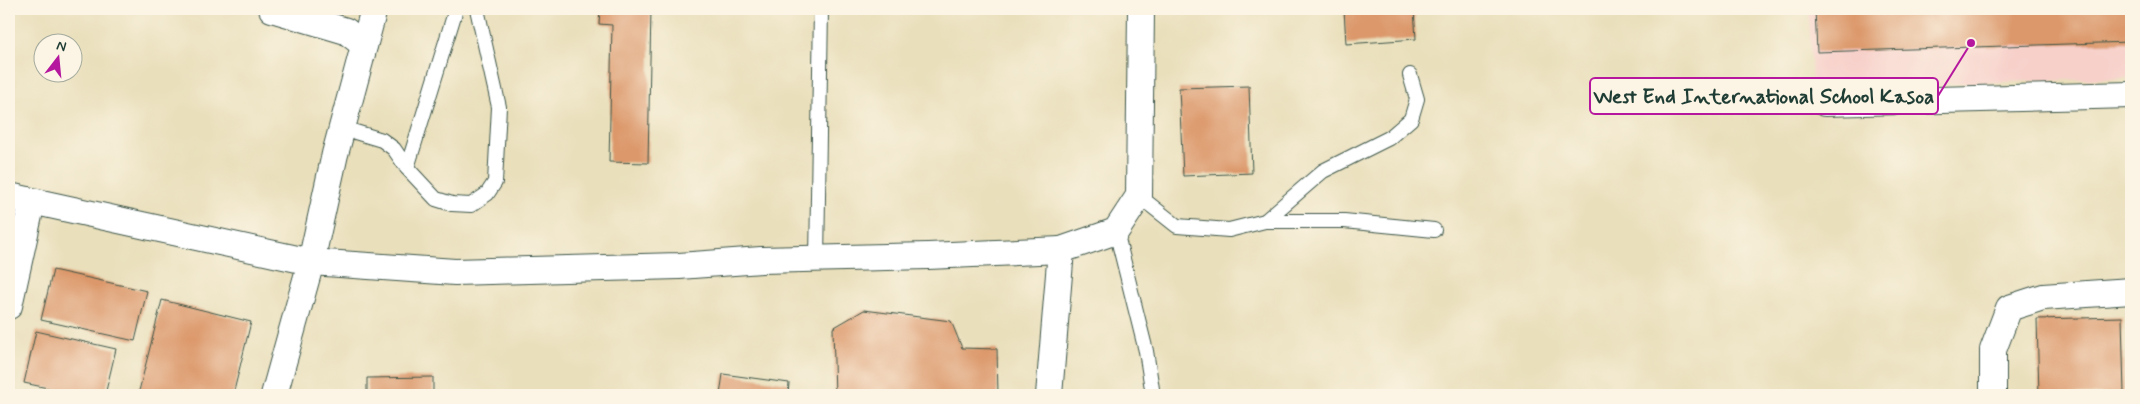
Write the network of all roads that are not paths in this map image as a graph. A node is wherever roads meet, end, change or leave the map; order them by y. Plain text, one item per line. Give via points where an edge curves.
1 (272, 9) edge
2 (374, 9) edge
3 (456, 9) edge
4 (477, 9) edge
5 (821, 9) edge
6 (1141, 9) edge
7 (364, 46) junction
8 (1410, 75) dead end
9 (2131, 95) edge
10 (1826, 103) dead end
11 (342, 128) junction
12 (407, 168) junction
13 (1139, 196) junction
14 (20, 199) edge
15 (1265, 221) junction
16 (1434, 230) dead end
17 (1116, 232) junction
18 (1061, 250) junction
19 (817, 259) junction
20 (311, 262) junction
21 (2131, 290) edge
22 (9, 306) edge
23 (274, 395) edge
24 (1048, 395) edge
25 (1153, 395) edge
26 (1993, 395) edge

1 - 7 street via 346,31
2 - 7 street
3 - 12 lane
4 - 12 lane via 499,107 495,182 487,194 471,205 452,204 436,198
5 - 19 lane
6 - 13 street
7 - 11 street
8 - 15 lane via 1417,99 1411,119 1389,138 1323,172
9 - 10 street
11 - 12 lane via 382,140 394,148
11 - 20 street
13 - 15 lane via 1177,226 1229,230
13 - 17 street
14 - 20 street
14 - 22 street
15 - 16 lane via 1344,221
17 - 18 street
17 - 25 lane via 1146,351
18 - 19 street
18 - 24 street
19 - 20 street via 455,272
20 - 23 street
21 - 26 street via 2043,297 2010,308 1993,350

